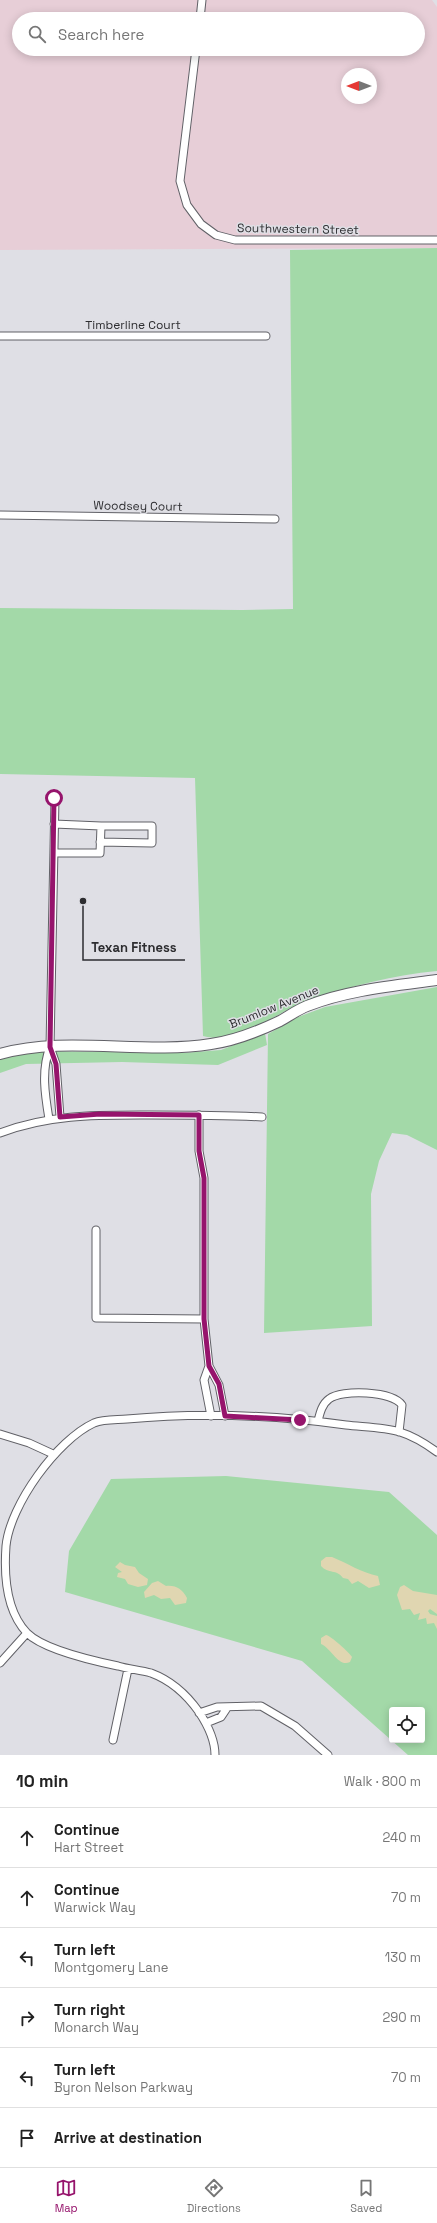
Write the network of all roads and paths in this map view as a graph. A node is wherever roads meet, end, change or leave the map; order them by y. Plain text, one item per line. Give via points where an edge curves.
1 (202, 0) edge
2 (201, 12) edge
3 (195, 56) edge
4 (437, 240) edge
5 (0, 336) edge
6 (266, 336) dead end
7 (0, 515) edge
8 (275, 519) dead end
9 (54, 798) dead end
10 (54, 824) junction
11 (101, 826) junction
12 (100, 842) junction
13 (54, 853) junction
14 (437, 980) edge
15 (50, 1047) junction
16 (0, 1054) edge
17 (199, 1115) junction
18 (60, 1117) junction
19 (262, 1117) dead end
20 (49, 1119) junction
21 (0, 1133) edge
22 (96, 1230) dead end
23 (204, 1319) junction
24 (209, 1366) junction
25 (211, 1416) junction
26 (225, 1416) junction
27 (318, 1421) junction
28 (399, 1432) junction
29 (0, 1434) edge
30 (437, 1452) edge
31 (54, 1454) junction
32 (3, 1544) edge
33 (27, 1633) junction
34 (0, 1662) edge
35 (128, 1669) junction
36 (227, 1708) junction
37 (199, 1713) junction
38 (206, 1723) junction
39 (113, 1740) dead end
40 (215, 1755) edge
41 (328, 1755) edge

1 - 2 street
3 - 4 street, Southwestern Street via 180,181 187,205 201,224 216,235 235,240
5 - 6 street, Timberline Court
7 - 8 street, Woodsey Court
9 - 10 street
10 - 11 street
10 - 13 street
11 - 12 street
11 - 12 street via 152,826 152,843
12 - 13 street via 100,853
13 - 15 street
14 - 15 main road, Brumlow Avenue via 372,989 326,1000 306,1006 263,1028 214,1044 174,1048
15 - 16 main road, Brumlow Avenue via 31,1047
15 - 18 street via 56,1064
15 - 20 street via 44,1069
17 - 18 street via 100,1114
17 - 19 street
17 - 23 street via 199,1151 204,1178
18 - 20 street
20 - 21 street
22 - 23 street via 96,1318
23 - 24 street
24 - 25 street via 204,1380
24 - 26 street via 219,1384
25 - 26 street
25 - 31 street via 163,1416 97,1421 77,1432
26 - 27 street
27 - 28 street
27 - 28 street via 327,1400 334,1396 370,1393 391,1396 402,1405
28 - 30 street
29 - 31 street via 29,1442
31 - 32 street via 24,1499
32 - 33 street via 7,1596
33 - 34 street
33 - 35 street via 62,1651
35 - 37 street via 150,1673 174,1686 190,1700
35 - 39 street
36 - 37 street via 217,1707
36 - 38 street via 221,1717
36 - 41 street via 261,1706 295,1726
37 - 38 street
38 - 40 street

